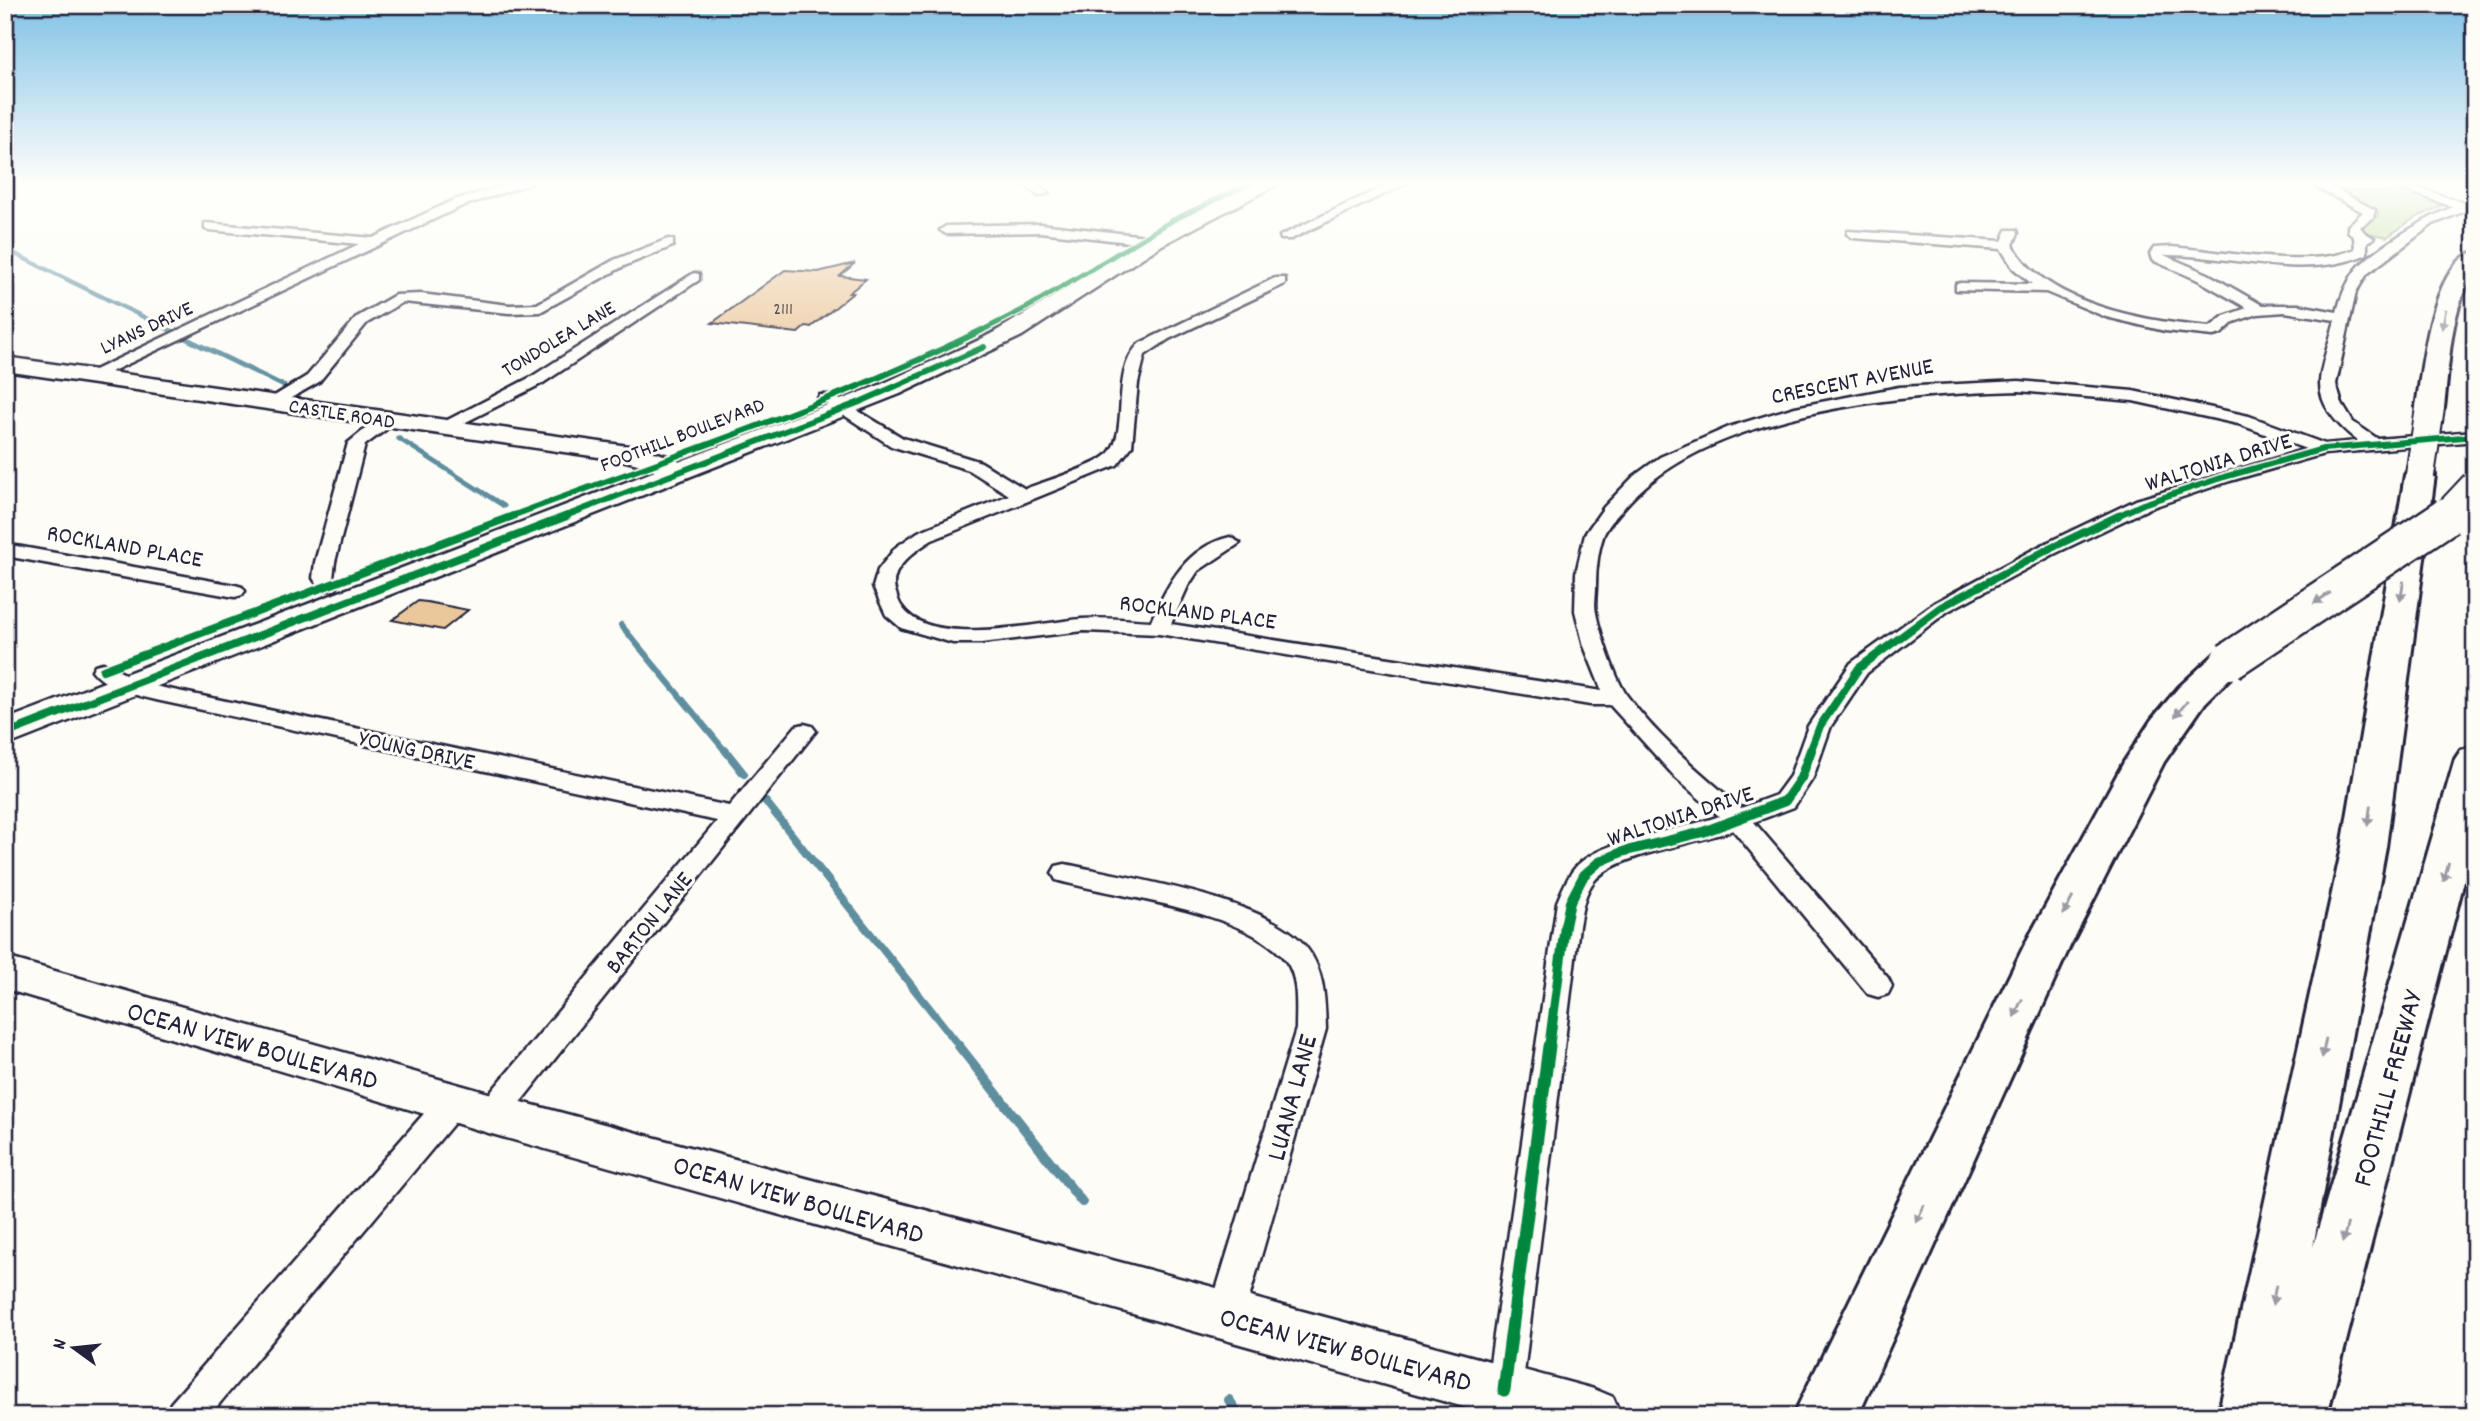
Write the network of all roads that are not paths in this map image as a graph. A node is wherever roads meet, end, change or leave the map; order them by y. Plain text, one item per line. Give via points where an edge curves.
1 (359, 249) edge
2 (654, 249) edge
3 (1132, 249) edge
4 (2012, 249) edge
5 (2362, 249) edge
6 (2392, 249) edge
7 (2346, 259) junction
8 (2475, 260) edge
9 (2370, 266) junction
10 (694, 277) dead end
11 (1280, 281) dead end
12 (1961, 287) dead end
13 (2050, 288) junction
14 (2256, 307) junction
15 (2342, 317) junction
16 (5, 364) edge
17 (90, 376) junction
18 (271, 403) junction
19 (834, 403) junction
20 (386, 421) junction
21 (440, 428) junction
22 (2475, 436) edge
23 (2374, 444) junction
24 (2323, 449) junction
25 (667, 467) junction
26 (2475, 485) edge
27 (1023, 496) junction
28 (1230, 543) dead end
29 (5, 550) edge
30 (328, 586) junction
31 (234, 591) dead end
32 (1159, 628) junction
33 (116, 678) junction
34 (1616, 698) junction
35 (5, 708) edge
36 (804, 731) dead end
37 (5, 734) edge
38 (2475, 759) edge
39 (734, 816) junction
40 (1737, 818) junction
41 (1065, 873) dead end
42 (5, 973) edge
43 (1878, 986) dead end
44 (472, 1108) junction
45 (1226, 1316) junction
46 (1504, 1390) junction
47 (184, 1416) edge
48 (1594, 1416) edge
49 (1825, 1416) edge
50 (2250, 1416) edge
51 (2295, 1416) edge

1 - 17 street, LYANS DRIVE
2 - 18 street via 540,308 400,298 362,320 313,379
3 - 19 main road, FOOTHILL BOULEVARD via 984,347
4 - 13 street via 2018,266
5 - 7 street
6 - 9 street
7 - 9 street
7 - 14 street via 2257,260 2159,251 2157,257
8 -> 50 highway, bridge via 2453,287 2445,312 2364,847
9 - 15 street via 2349,292
10 - 21 street, TONDOLEA LANE via 537,380
11 - 27 street, ROCKLAND PLACE via 1147,346 1133,368 1125,438 1118,454 1092,470
12 - 13 street
13 - 14 street via 2119,316 2191,331 2213,332 2225,320
14 - 15 street
15 - 23 street via 2328,384 2347,425
16 - 17 main road, CASTLE ROAD
17 - 18 main road, CASTLE ROAD
18 - 20 main road, CASTLE ROAD
19 - 25 main road, FOOTHILL BOULEVARD
19 - 27 street via 897,442 979,467
20 - 21 main road, CASTLE ROAD
20 - 30 street via 357,443 325,562 323,578
21 - 25 main road, CASTLE ROAD via 628,454
22 - 23 street, WALTONIA DRIVE
23 - 24 street, WALTONIA DRIVE
24 - 34 street, CRESCENT AVENUE via 2243,420 2177,405 2133,396 2019,386 1899,392 1795,412 1735,431 1666,461 1648,474 1595,534 1586,573 1585,611
24 - 40 street, WALTONIA DRIVE via 2143,504 1941,607 1859,668 1820,726 1801,778 1785,801
25 - 30 main road, FOOTHILL BOULEVARD
25 - 33 main road, FOOTHILL BOULEVARD
26 -> 49 highway, bridge via 2466,499 2431,528 2229,661 2192,695 2144,762 2047,946
27 - 32 street, ROCKLAND PLACE via 925,536 894,559 883,587 899,618 953,637 981,638 1084,625
28 - 32 street via 1192,564
29 - 31 street, ROCKLAND PLACE
30 - 33 main road, FOOTHILL BOULEVARD
32 - 34 street, ROCKLAND PLACE via 1590,698
33 - 35 main road, FOOTHILL BOULEVARD
33 - 37 main road, FOOTHILL BOULEVARD
33 - 39 street, YOUNG DRIVE
34 - 40 street, CRESCENT AVENUE via 1684,772
36 - 39 street, BARTON LANE
38 -> 51 highway, FOOTHILL FREEWAY
39 - 44 street, BARTON LANE
40 - 43 street, WALTONIA DRIVE
40 - 46 street, WALTONIA DRIVE via 1600,862 1584,875 1570,902
41 - 45 street, LUANA LANE via 1232,913 1268,930 1295,951 1309,981 1311,1029
42 - 44 main road, OCEAN VIEW BOULEVARD
44 - 45 main road, OCEAN VIEW BOULEVARD
44 - 47 street, BARTON LANE
45 - 46 main road, OCEAN VIEW BOULEVARD
46 - 48 main road, OCEAN VIEW BOULEVARD

